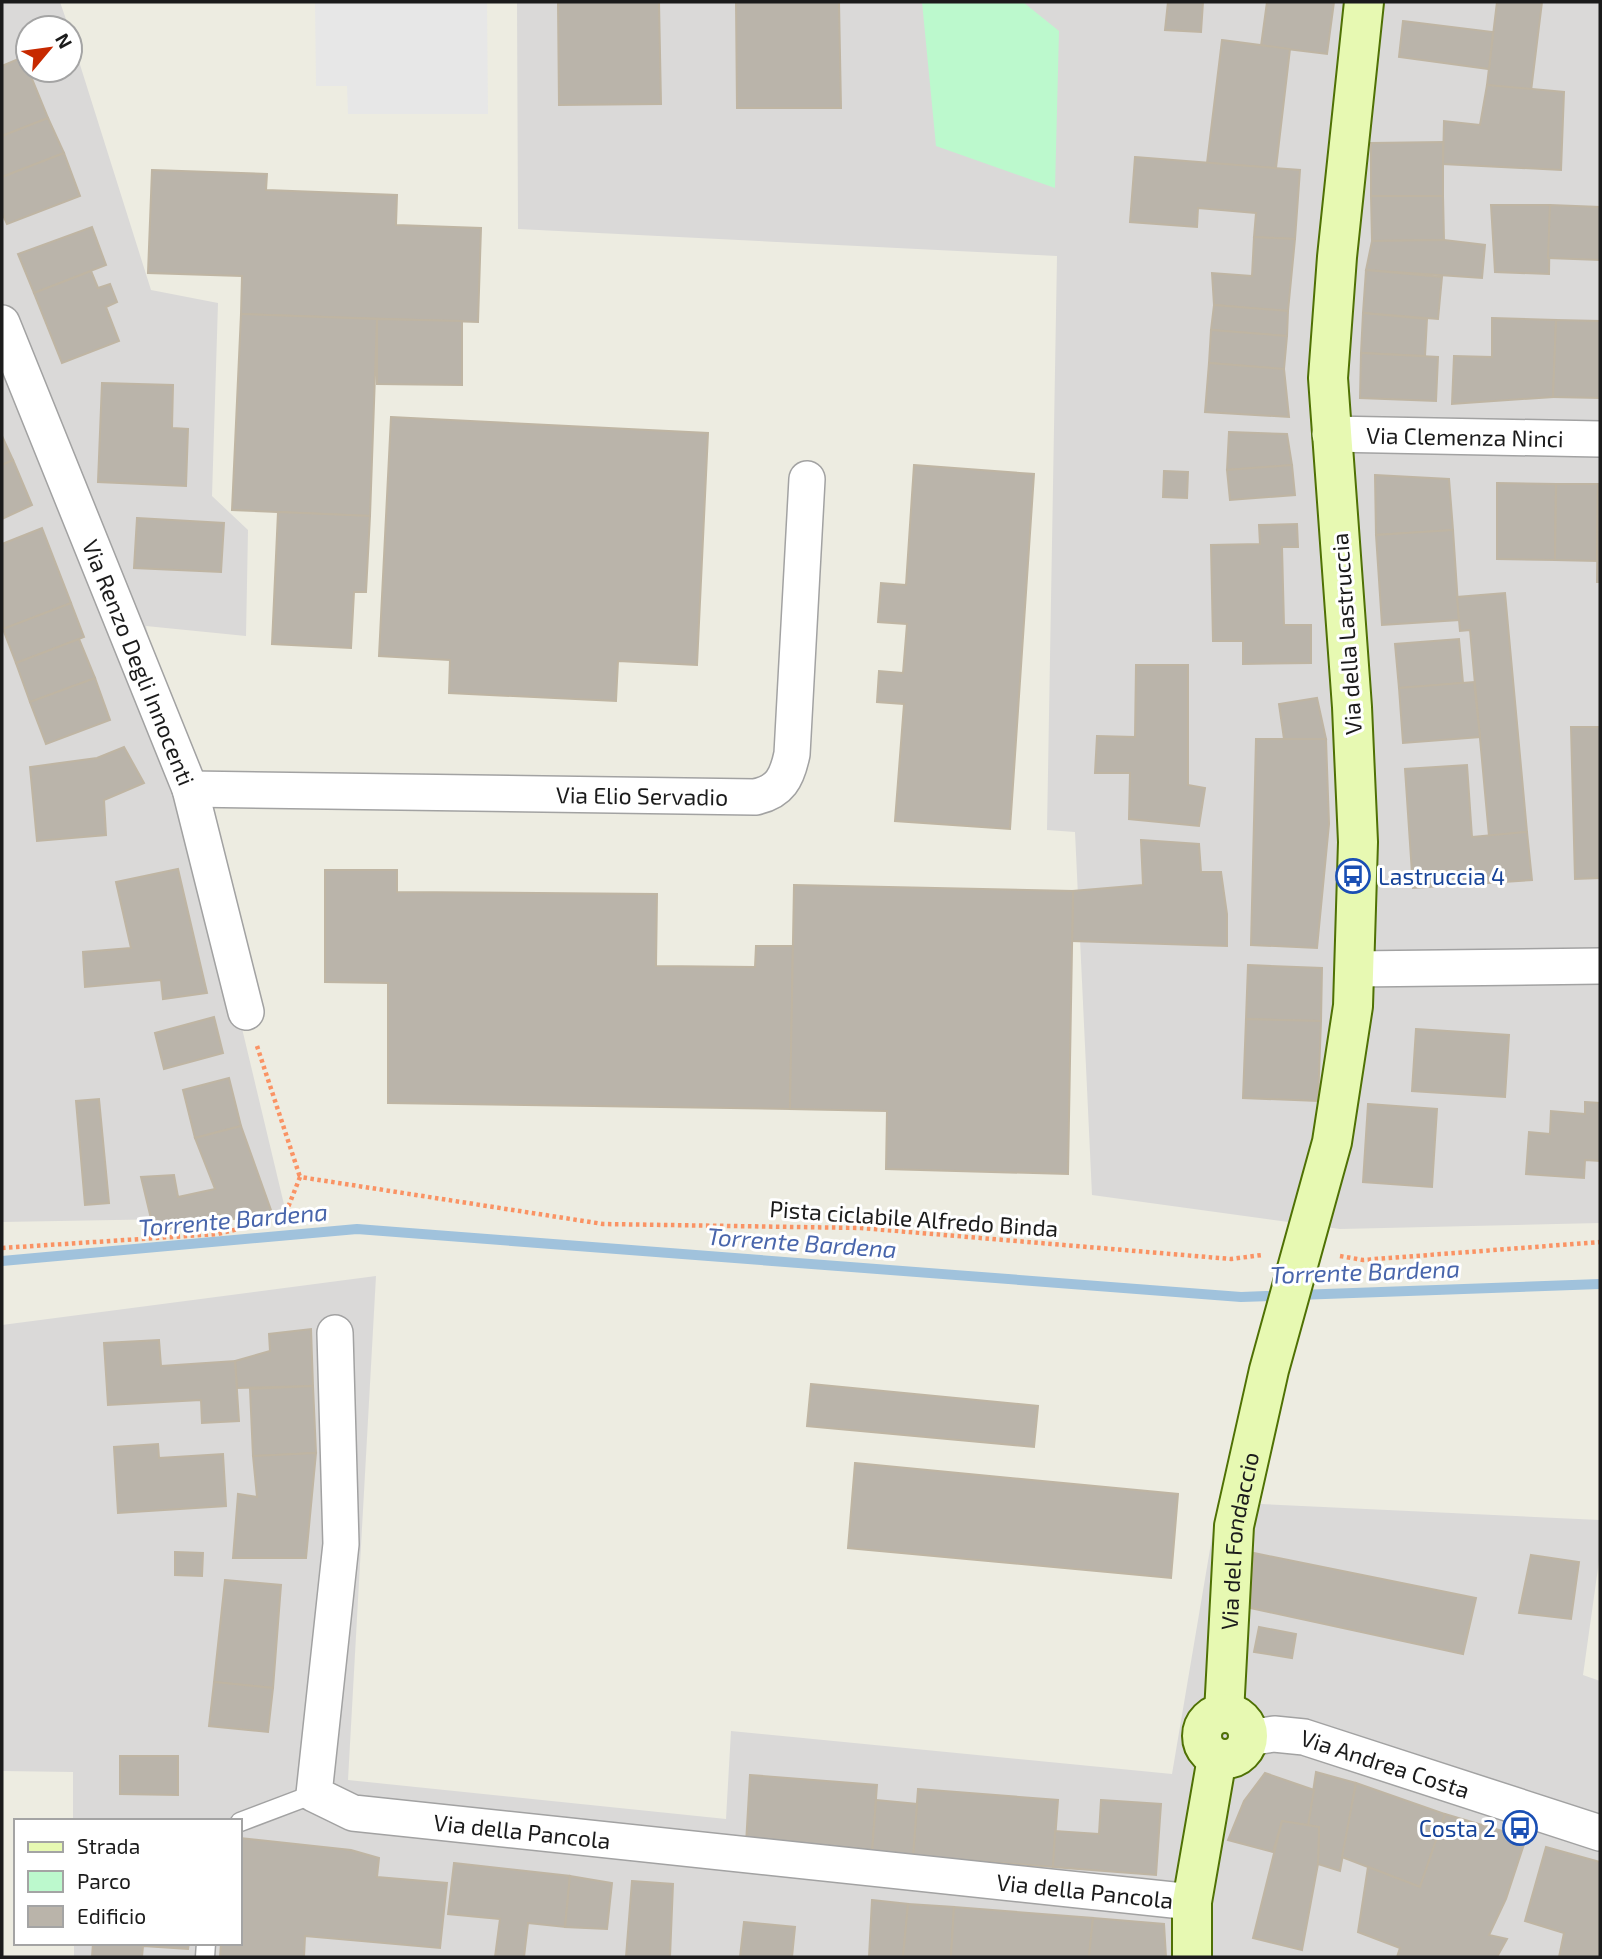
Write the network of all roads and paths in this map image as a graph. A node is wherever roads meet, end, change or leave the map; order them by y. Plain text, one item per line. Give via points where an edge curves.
1 (1364, 2) edge
2 (2, 323) edge
3 (1330, 434) junction
4 (1600, 439) edge
5 (807, 479) dead end
6 (190, 789) junction
7 (1600, 966) edge
8 (1355, 969) junction
9 (246, 1012) joint
10 (300, 1177) junction
11 (1600, 1242) edge
12 (2, 1248) edge
13 (1301, 1256) junction
14 (335, 1333) dead end
15 (1230, 1736) junction
16 (314, 1794) junction
17 (242, 1821) edge
18 (1600, 1833) edge
19 (1192, 1902) junction
20 (1192, 1957) edge

1 - 3 street, Via della Lastruccia via 1337,257 1328,377
2 - 6 street, Via Renzo Degli Innocenti
3 - 4 street, Via Clemenza Ninci
3 - 8 street, Via della Lastruccia via 1352,707 1358,842
5 - 6 street, Via Elio Servadio via 792,754 788,774 768,794
6 - 9 street, Via Renzo Degli Innocenti
7 - 8 street
8 - 13 street, Via della Lastruccia via 1340,1102
9 - 10 path
10 - 12 path via 287,1210 262,1223 218,1234
10 - 13 path, Pista ciclabile Alfredo Binda via 603,1224 861,1228 1231,1259
11 - 13 path, Pista ciclabile Alfredo Binda via 1363,1260
13 - 15 street, Via del Fondaccio via 1269,1370 1234,1526
14 - 16 street via 341,1544
15 - 18 street, Via Andrea Costa via 1304,1737
15 - 19 street, Via del Fondaccio
16 - 17 lane
16 - 19 street, Via della Pancola via 353,1814
19 - 20 street, Via del Fondaccio

